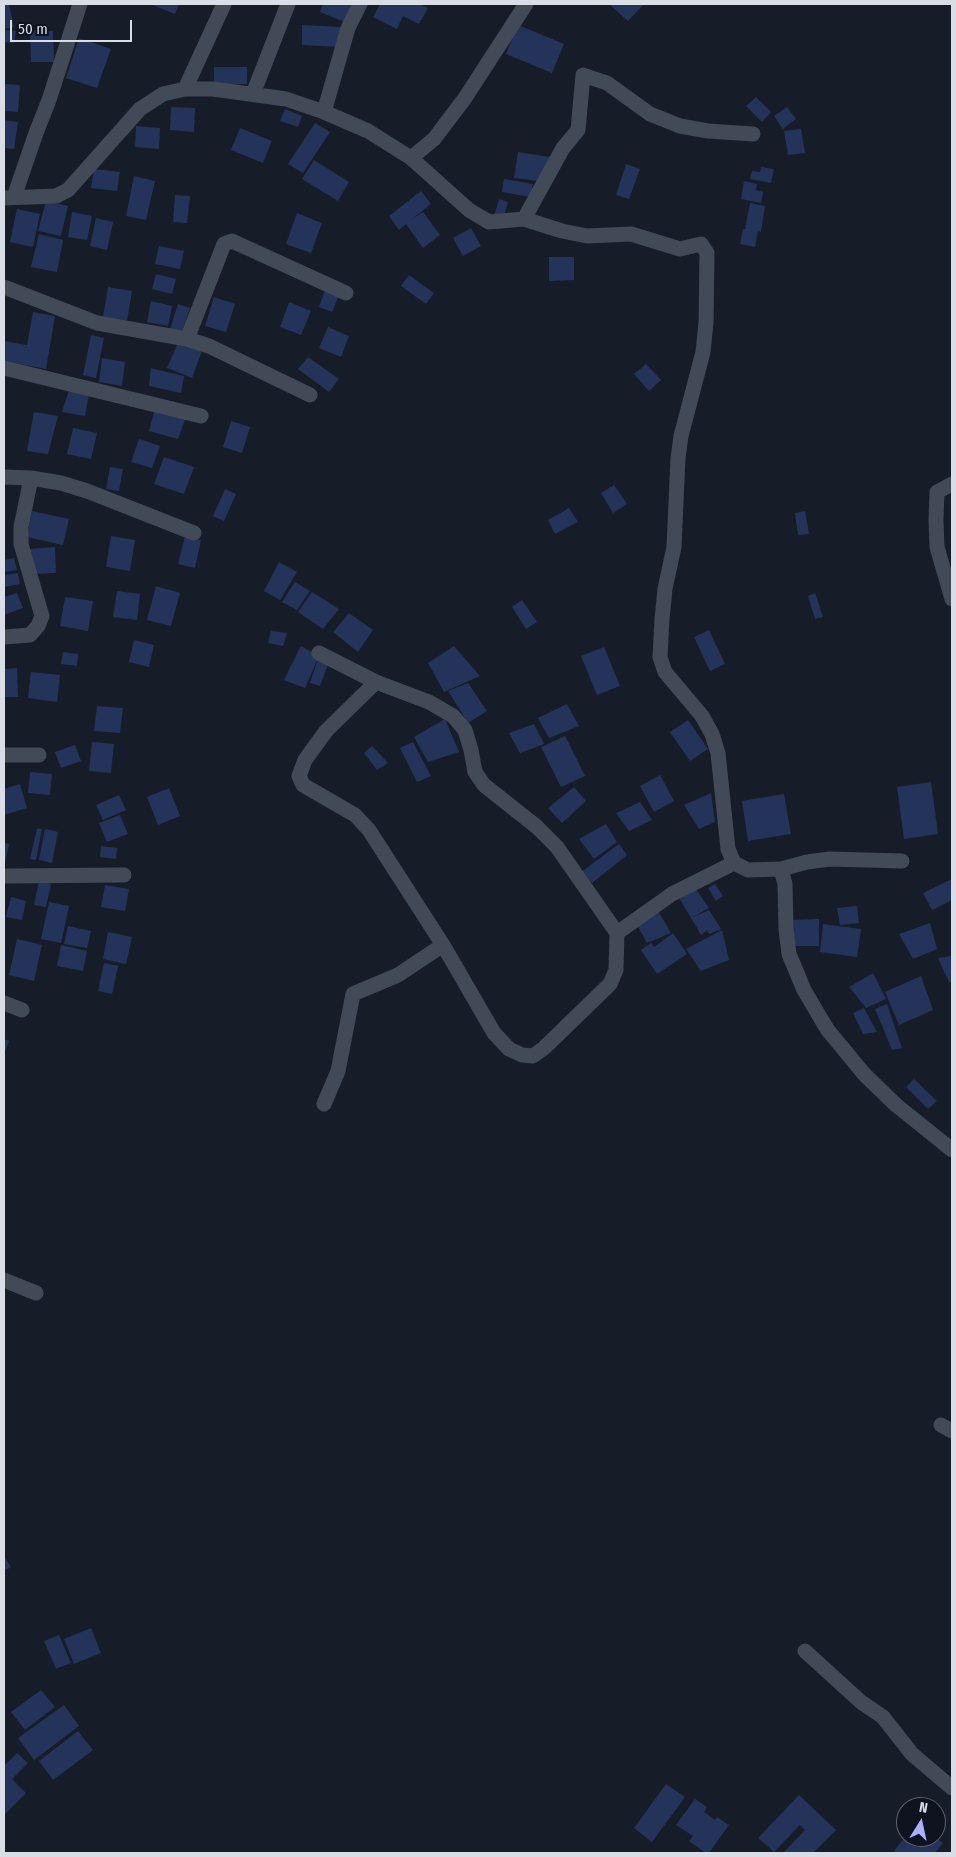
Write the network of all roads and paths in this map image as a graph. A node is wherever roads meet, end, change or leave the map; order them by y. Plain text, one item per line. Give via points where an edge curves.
1 (80, 4) edge
2 (224, 4) edge
3 (288, 4) edge
4 (360, 4) edge
5 (526, 4) edge
6 (186, 89) junction
7 (253, 94) junction
8 (324, 112) junction
9 (753, 134) dead end
10 (411, 158) junction
11 (9, 198) edge
12 (524, 220) junction
13 (4, 287) edge
14 (346, 293) dead end
15 (187, 339) junction
16 (4, 368) edge
17 (310, 396) dead end
18 (200, 416) dead end
19 (4, 477) edge
20 (30, 478) junction
21 (952, 484) edge
22 (194, 533) dead end
23 (952, 599) edge
24 (4, 637) edge
25 (319, 653) dead end
26 (376, 682) junction
27 (4, 755) edge
28 (39, 755) dead end
29 (902, 861) dead end
30 (734, 863) junction
31 (781, 869) junction
32 (124, 875) dead end
33 (4, 876) edge
34 (618, 933) junction
35 (443, 945) junction
36 (4, 1003) edge
37 (22, 1010) dead end
38 (324, 1104) dead end
39 (952, 1150) edge
40 (4, 1280) edge
41 (36, 1293) dead end
42 (805, 1651) dead end
43 (952, 1788) edge

1 - 11 street via 49,100
2 - 6 street
3 - 7 street
4 - 8 street via 348,28
5 - 10 street via 460,105 434,139
6 - 7 street
6 - 11 street via 162,94 140,109 68,190 56,196
7 - 8 street via 286,99
8 - 10 street via 368,130
9 - 12 street via 680,126 650,114 607,83 582,75 578,130 558,156
10 - 12 street via 469,210 489,222
12 - 30 street via 587,236 631,234 680,249 701,244 707,252 703,352 681,436 674,547 665,589 660,657 665,672 702,716 712,734 718,753 728,849
13 - 15 street via 98,323
14 - 15 street via 232,241 224,244
15 - 17 street via 209,346
16 - 18 street
19 - 20 street
20 - 22 street via 87,491
20 - 24 street via 21,544 42,616 30,635
21 - 23 street via 936,492 936,520 937,548
25 - 26 street
26 - 34 street via 429,702 453,716 465,730 475,772 484,785 557,847
26 - 35 street via 326,731 305,760 299,776 303,785 355,815 369,830
27 - 28 street
29 - 31 street via 830,859
30 - 31 street via 748,870
30 - 34 street via 672,894
31 - 39 street via 785,884 789,954 804,990 827,1029 864,1074 896,1105
32 - 33 street
34 - 35 street via 616,970 610,984 533,1056 509,1049 494,1033
35 - 38 street via 398,975 353,994 338,1071
36 - 37 street
40 - 41 street
42 - 43 street via 861,1702 883,1717 912,1754

